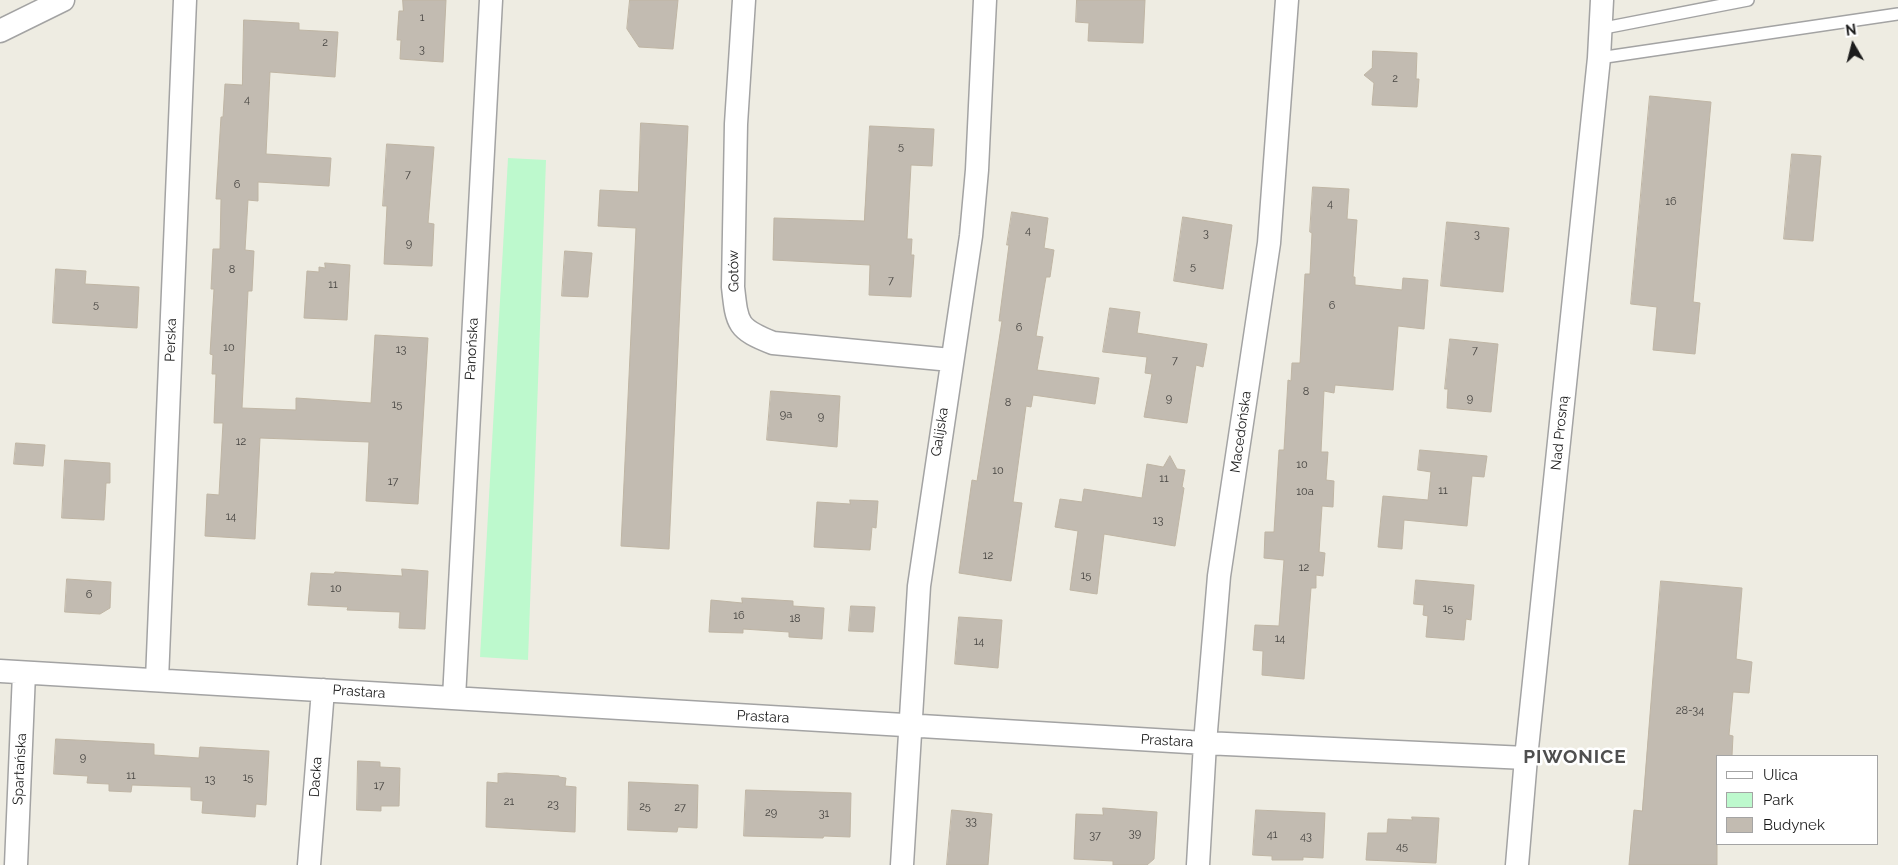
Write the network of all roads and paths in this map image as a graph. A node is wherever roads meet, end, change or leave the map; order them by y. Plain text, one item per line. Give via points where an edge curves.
1 (63, 0) edge
2 (185, 0) edge
3 (491, 0) edge
4 (744, 0) edge
5 (985, 0) edge
6 (1287, 0) edge
7 (1602, 0) edge
8 (1748, 0) edge
9 (1898, 14) edge
10 (1600, 29) junction
11 (0, 30) edge
12 (1599, 58) junction
13 (951, 360) junction
14 (0, 671) edge
15 (24, 673) junction
16 (157, 680) junction
17 (323, 690) junction
18 (454, 698) junction
19 (910, 725) junction
20 (1205, 743) junction
21 (1526, 758) junction
22 (16, 865) edge
23 (309, 865) edge
24 (902, 865) edge
25 (1198, 865) edge
26 (1517, 865) edge

1 - 11 street
2 - 16 street, Perska
3 - 18 street, Panońska
4 - 13 street, Gotów via 736,124 732,287 740,324 753,335 773,343
5 - 13 street, Galijska via 971,236
6 - 20 street, Macedońska via 1269,244 1219,576
7 - 10 street, Nad Prosną
8 - 10 lane
9 - 12 lane
10 - 12 street, Nad Prosną
12 - 21 street, Nad Prosną
13 - 19 street, Galijska via 919,586
14 - 15 street, Prastara
15 - 16 street, Prastara
15 - 22 street, Spartańska
16 - 17 street, Prastara
17 - 18 street, Prastara
17 - 23 street, Dacka
18 - 19 street, Prastara
19 - 20 street, Prastara
19 - 24 street, Galijska
20 - 21 street, Prastara
20 - 25 street, Macedońska
21 - 26 street, Nad Prosną

